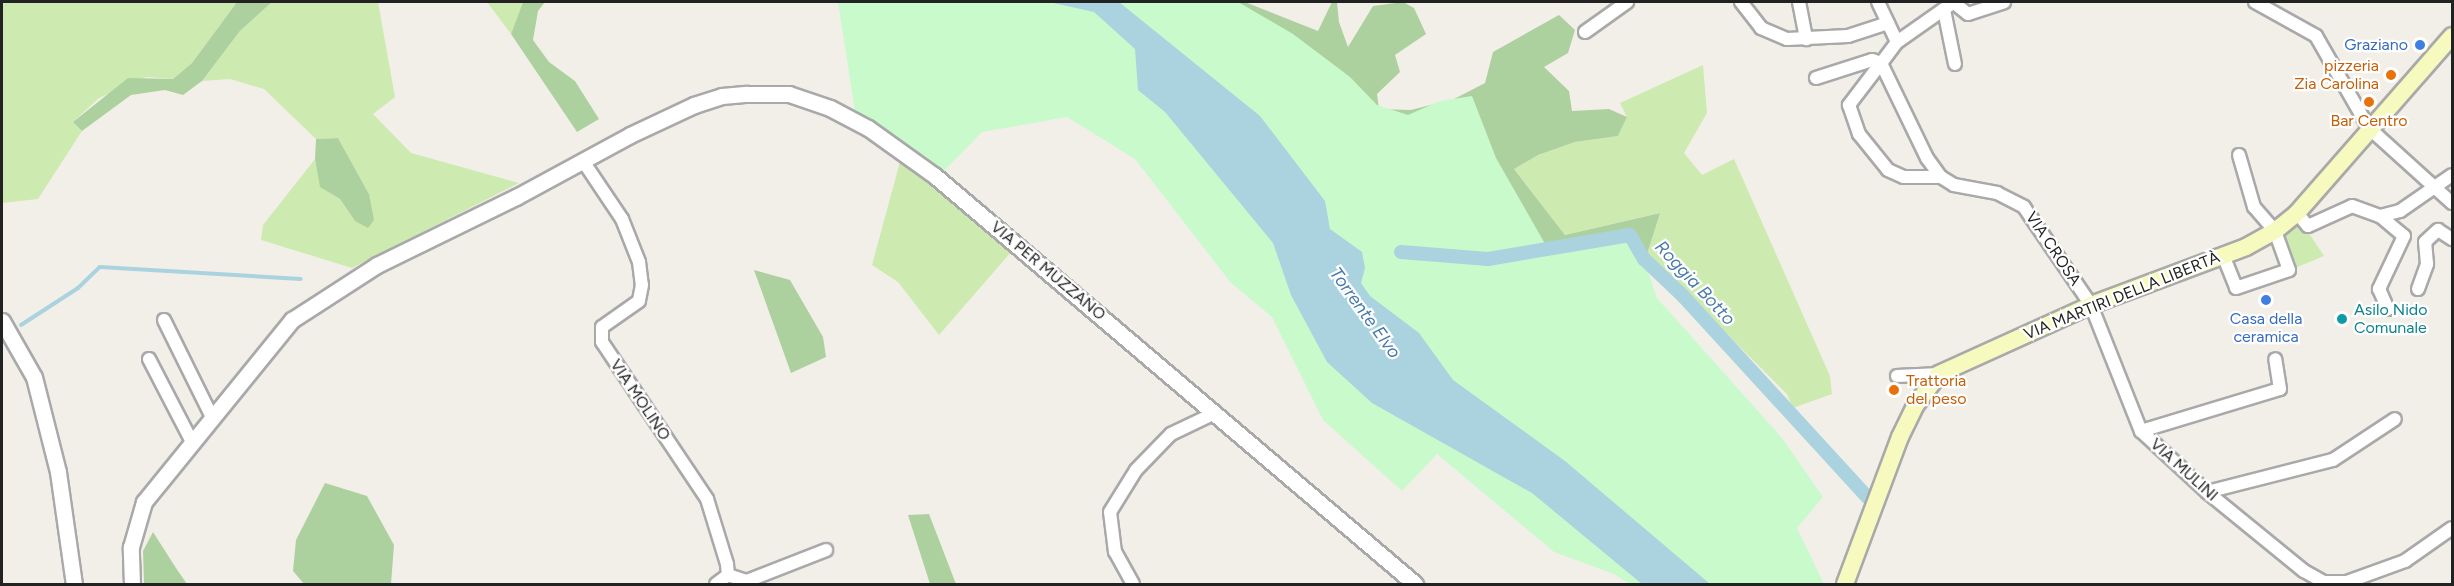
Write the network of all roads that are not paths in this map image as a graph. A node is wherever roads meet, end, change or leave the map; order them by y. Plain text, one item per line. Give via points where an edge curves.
1 (1627, 2) edge
2 (1741, 2) edge
3 (1798, 2) edge
4 (1878, 2) edge
5 (2004, 2) edge
6 (2255, 2) edge
7 (1950, 4) edge
8 (1888, 23) junction
9 (1585, 32) dead end
10 (2452, 36) edge
11 (1806, 39) junction
12 (1897, 42) junction
13 (1881, 63) junction
14 (1955, 64) dead end
15 (1816, 78) dead end
16 (2369, 128) junction
17 (2239, 155) dead end
18 (583, 161) junction
19 (2452, 175) edge
20 (1941, 177) junction
21 (2434, 188) junction
22 (2452, 203) edge
23 (2297, 213) junction
24 (2380, 216) junction
25 (2276, 231) junction
26 (2411, 238) dead end
27 (2452, 239) edge
28 (2425, 242) junction
29 (2223, 255) junction
30 (2418, 289) dead end
31 (2091, 305) junction
32 (2388, 309) dead end
33 (164, 320) dead end
34 (2, 321) edge
35 (149, 359) dead end
36 (2275, 359) dead end
37 (1939, 374) junction
38 (1897, 376) dead end
39 (1215, 413) junction
40 (211, 415) junction
41 (2395, 419) dead end
42 (2140, 431) junction
43 (191, 440) junction
44 (2207, 492) junction
45 (2452, 528) edge
46 (826, 550) dead end
47 (728, 575) junction
48 (2347, 583) edge
49 (74, 585) edge
50 (132, 585) edge
51 (716, 585) edge
52 (1133, 585) edge
53 (1415, 585) edge
54 (1845, 585) edge

1 - 9 street
2 - 11 street via 1761,28 1787,39
3 - 11 street
4 - 8 street
5 - 7 street via 1968,14
6 - 16 street via 2316,36
7 - 12 street, VIA CROSA
7 - 14 street
8 - 11 street via 1848,36
8 - 12 street
10 - 16 main road, VIA MARTIRI DELLA LIBERTÀ
12 - 13 street, VIA CROSA
13 - 15 street via 1872,60
13 - 20 street via 1927,158
13 - 20 street, VIA CROSA via 1849,105 1859,134 1888,170 1904,177
16 - 21 street
16 - 23 main road, VIA MARTIRI DELLA LIBERTÀ
17 - 25 street via 2250,209
18 - 39 street, VIA PER MUZZANO via 630,135 722,96 789,94 830,108 868,128 935,176
18 - 40 street, VIA PER MUZZANO via 377,265 292,320
18 - 47 street, VIA MOLINO via 622,219 639,262 642,285 639,301 602,327 602,342 706,499
19 - 21 street
20 - 31 street, VIA CROSA via 1954,185 1997,194 2024,207
21 - 22 street
21 - 24 street via 2400,211
23 - 24 street via 2308,226 2352,207
23 - 25 main road, VIA MARTIRI DELLA LIBERTÀ
24 - 32 street via 2404,236 2379,289
25 - 29 main road, VIA MARTIRI DELLA LIBERTÀ
25 - 29 street via 2289,270 2236,288
26 - 28 street
27 - 28 street via 2438,230
28 - 30 street via 2427,264
29 - 31 main road, VIA MARTIRI DELLA LIBERTÀ
31 - 37 main road, VIA MARTIRI DELLA LIBERTÀ
31 - 42 street, VIA MULINI
33 - 40 street
34 - 49 street via 34,377 58,472
35 - 43 street
36 - 42 street via 2280,389
37 - 38 street
37 - 54 main road, VIA MARTIRI DELLA LIBERTÀ via 1915,406 1900,437
39 - 52 street via 1171,434 1136,470 1110,512 1115,552
39 - 53 street, VIA PER MUZZANO
40 - 43 street, VIA PER MUZZANO
41 - 44 street via 2333,460
42 - 44 street, VIA MULINI
43 - 50 street, VIA PER MUZZANO via 144,502 131,548
44 - 48 street, VIA MULINI via 2304,571 2324,582
45 - 48 street via 2405,561
46 - 47 street via 747,581
47 - 51 street

